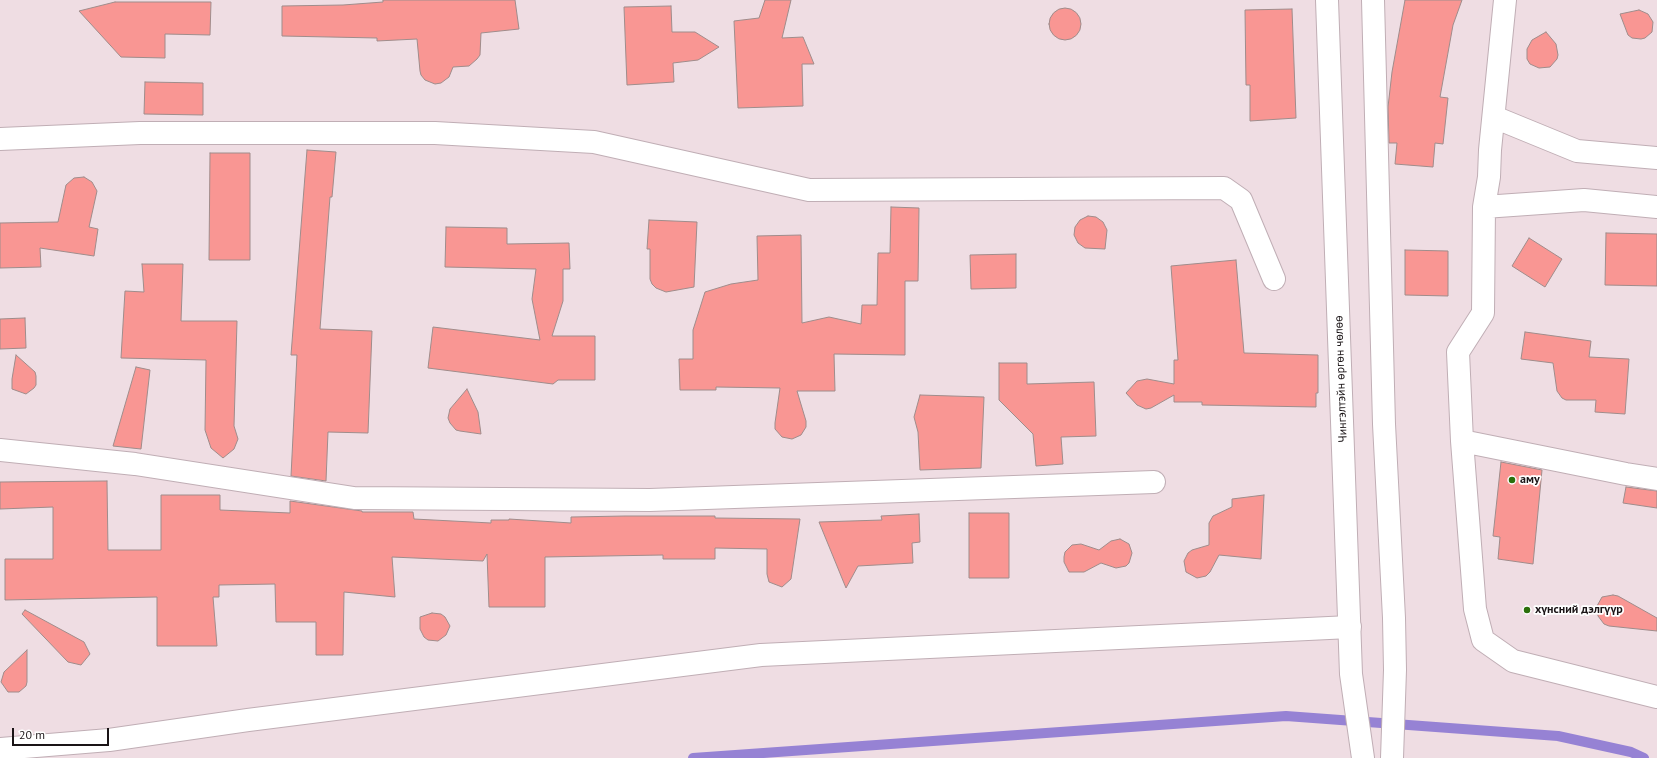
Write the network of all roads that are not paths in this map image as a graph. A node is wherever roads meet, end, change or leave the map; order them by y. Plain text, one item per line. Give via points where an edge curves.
1 (1327, 0) edge
2 (1374, 0) edge
3 (1505, 0) edge
4 (1494, 117) junction
5 (0, 139) edge
6 (1657, 158) edge
7 (1484, 207) junction
8 (1657, 207) edge
9 (1274, 279) dead end
10 (1462, 441) junction
11 (0, 450) edge
12 (1657, 479) edge
13 (1154, 482) dead end
14 (1350, 627) junction
15 (1657, 697) edge
16 (0, 749) edge
17 (1363, 758) edge
18 (1392, 758) edge

1 - 14 street, Чингэлтэйн өргөн чөлөө
2 - 18 street via 1384,424 1394,618
3 - 4 street
4 - 6 street via 1577,151
4 - 7 street
5 - 9 street via 140,133 436,133 594,142 809,190 1224,188 1241,200
7 - 8 street via 1584,200
7 - 10 street via 1483,313 1458,352
10 - 12 street
10 - 15 street via 1475,609 1483,640 1513,661
11 - 13 street via 135,464 354,498 650,500
14 - 16 street via 761,655 109,740
14 - 17 street, Чингэлтэйн өргөн чөлөө via 1351,674

